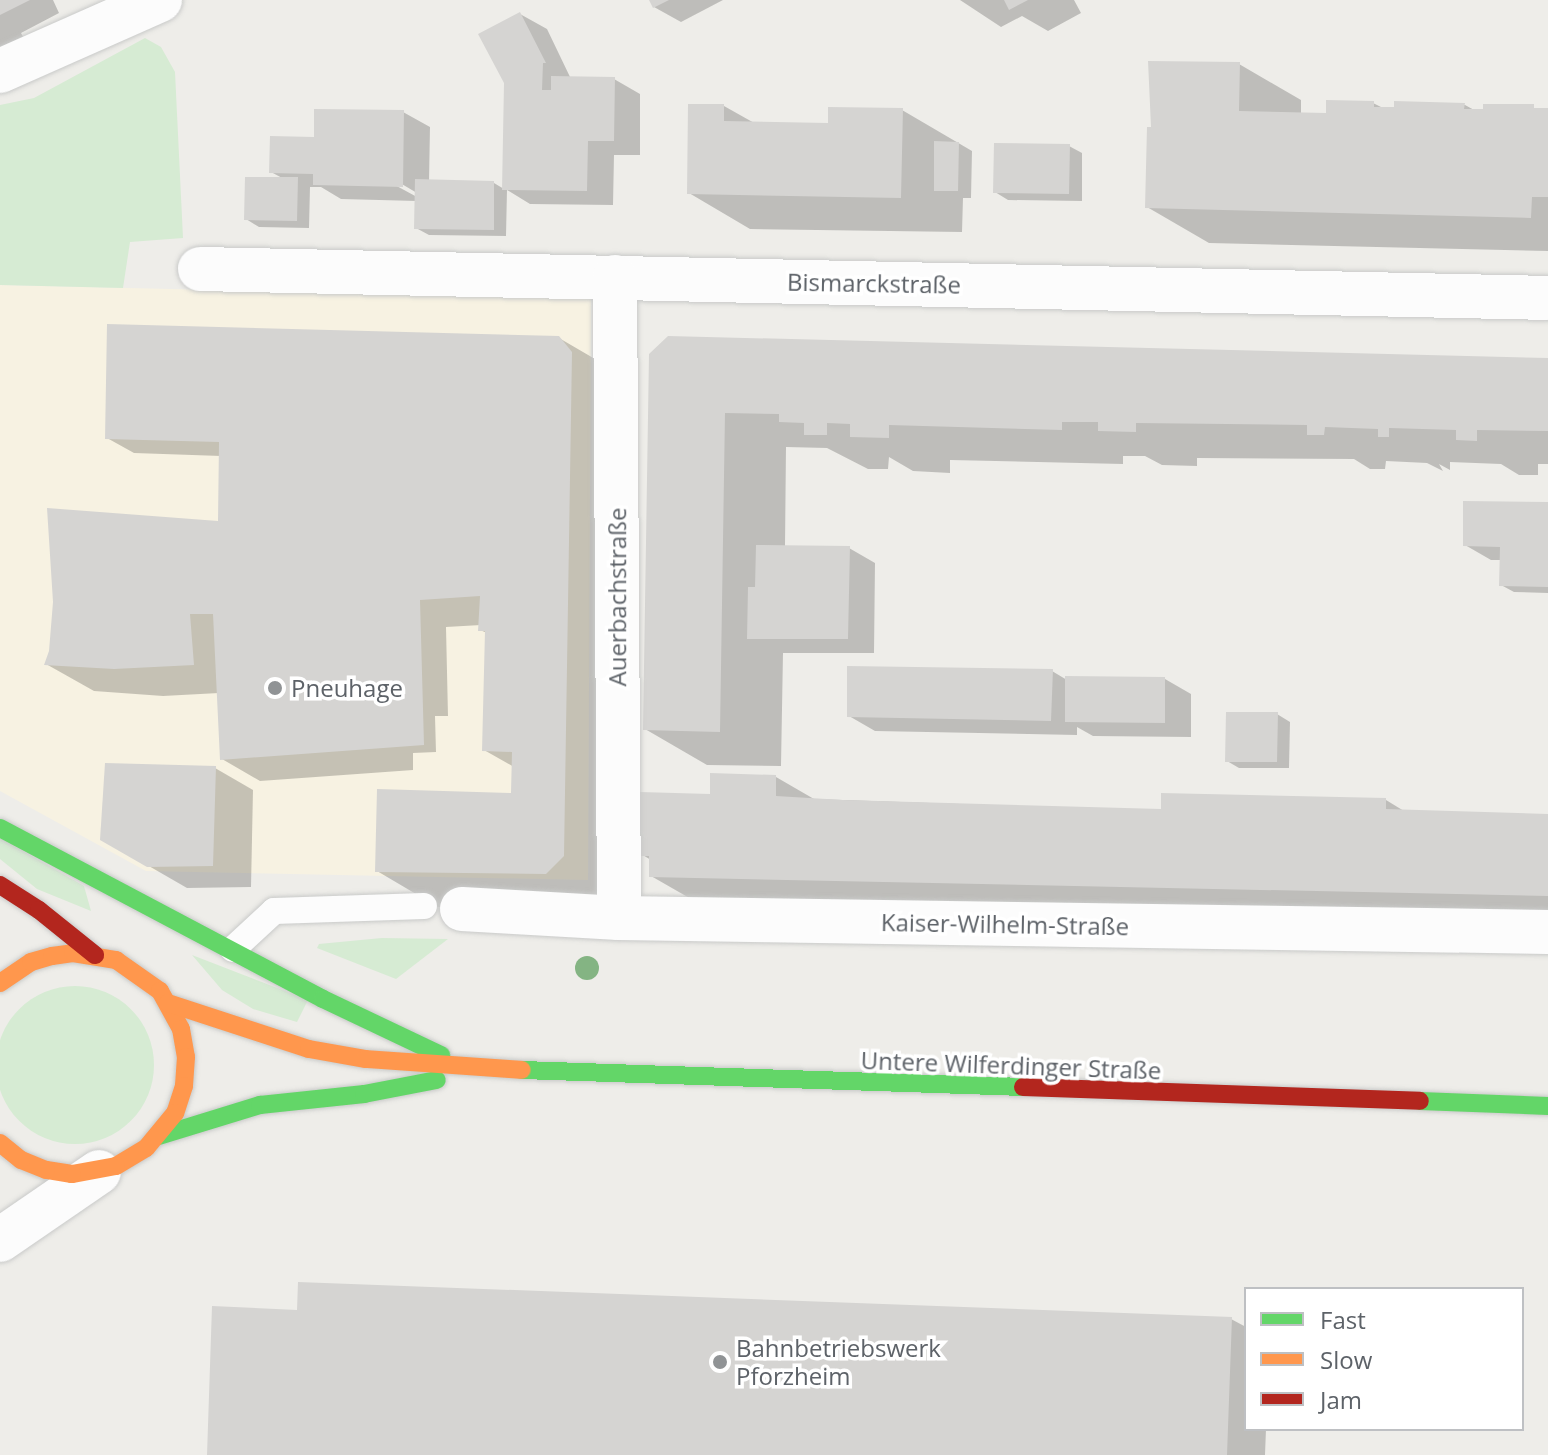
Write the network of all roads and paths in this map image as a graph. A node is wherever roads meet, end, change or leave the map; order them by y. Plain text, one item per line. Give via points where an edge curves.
1 (160, 0) edge
2 (0, 71) edge
3 (200, 269) dead end
4 (615, 277) junction
5 (1548, 298) edge
6 (0, 828) edge
7 (93, 878) junction
8 (0, 885) edge
9 (108, 905) dead end
10 (443, 907) joint
11 (619, 918) junction
12 (1548, 932) edge
13 (128, 945) dead end
14 (233, 949) junction
15 (95, 955) junction
16 (137, 972) junction
17 (0, 983) edge
18 (168, 1003) junction
19 (473, 1068) junction
20 (1548, 1106) edge
21 (159, 1136) junction
22 (0, 1144) edge
23 (99, 1172) junction
24 (0, 1240) edge

1 - 2 street
3 - 4 street, Bismarckstraße
4 - 5 street, Bismarckstraße
4 - 11 street, Auerbachstraße
6 - 7 main road
7 - 9 main road
7 - 14 main road
8 - 15 main road
10 - 11 street, Kaiser-Wilhelm-Straße
10 - 14 lane, Kaiser-Wilhelm-Straße via 274,911
11 - 12 street, Kaiser-Wilhelm-Straße
13 - 16 main road
14 - 19 main road via 410,1043
15 - 16 main road
15 - 17 main road via 31,962
16 - 18 main road
18 - 19 main road, Untere Wilferdinger Straße via 309,1049
18 - 21 main road via 181,1029 185,1071 175,1113
19 - 20 main road, Untere Wilferdinger Straße
19 - 21 main road, Untere Wilferdinger Straße via 403,1087 260,1105
21 - 23 main road via 132,1159
22 - 23 main road via 46,1170
23 - 24 street

